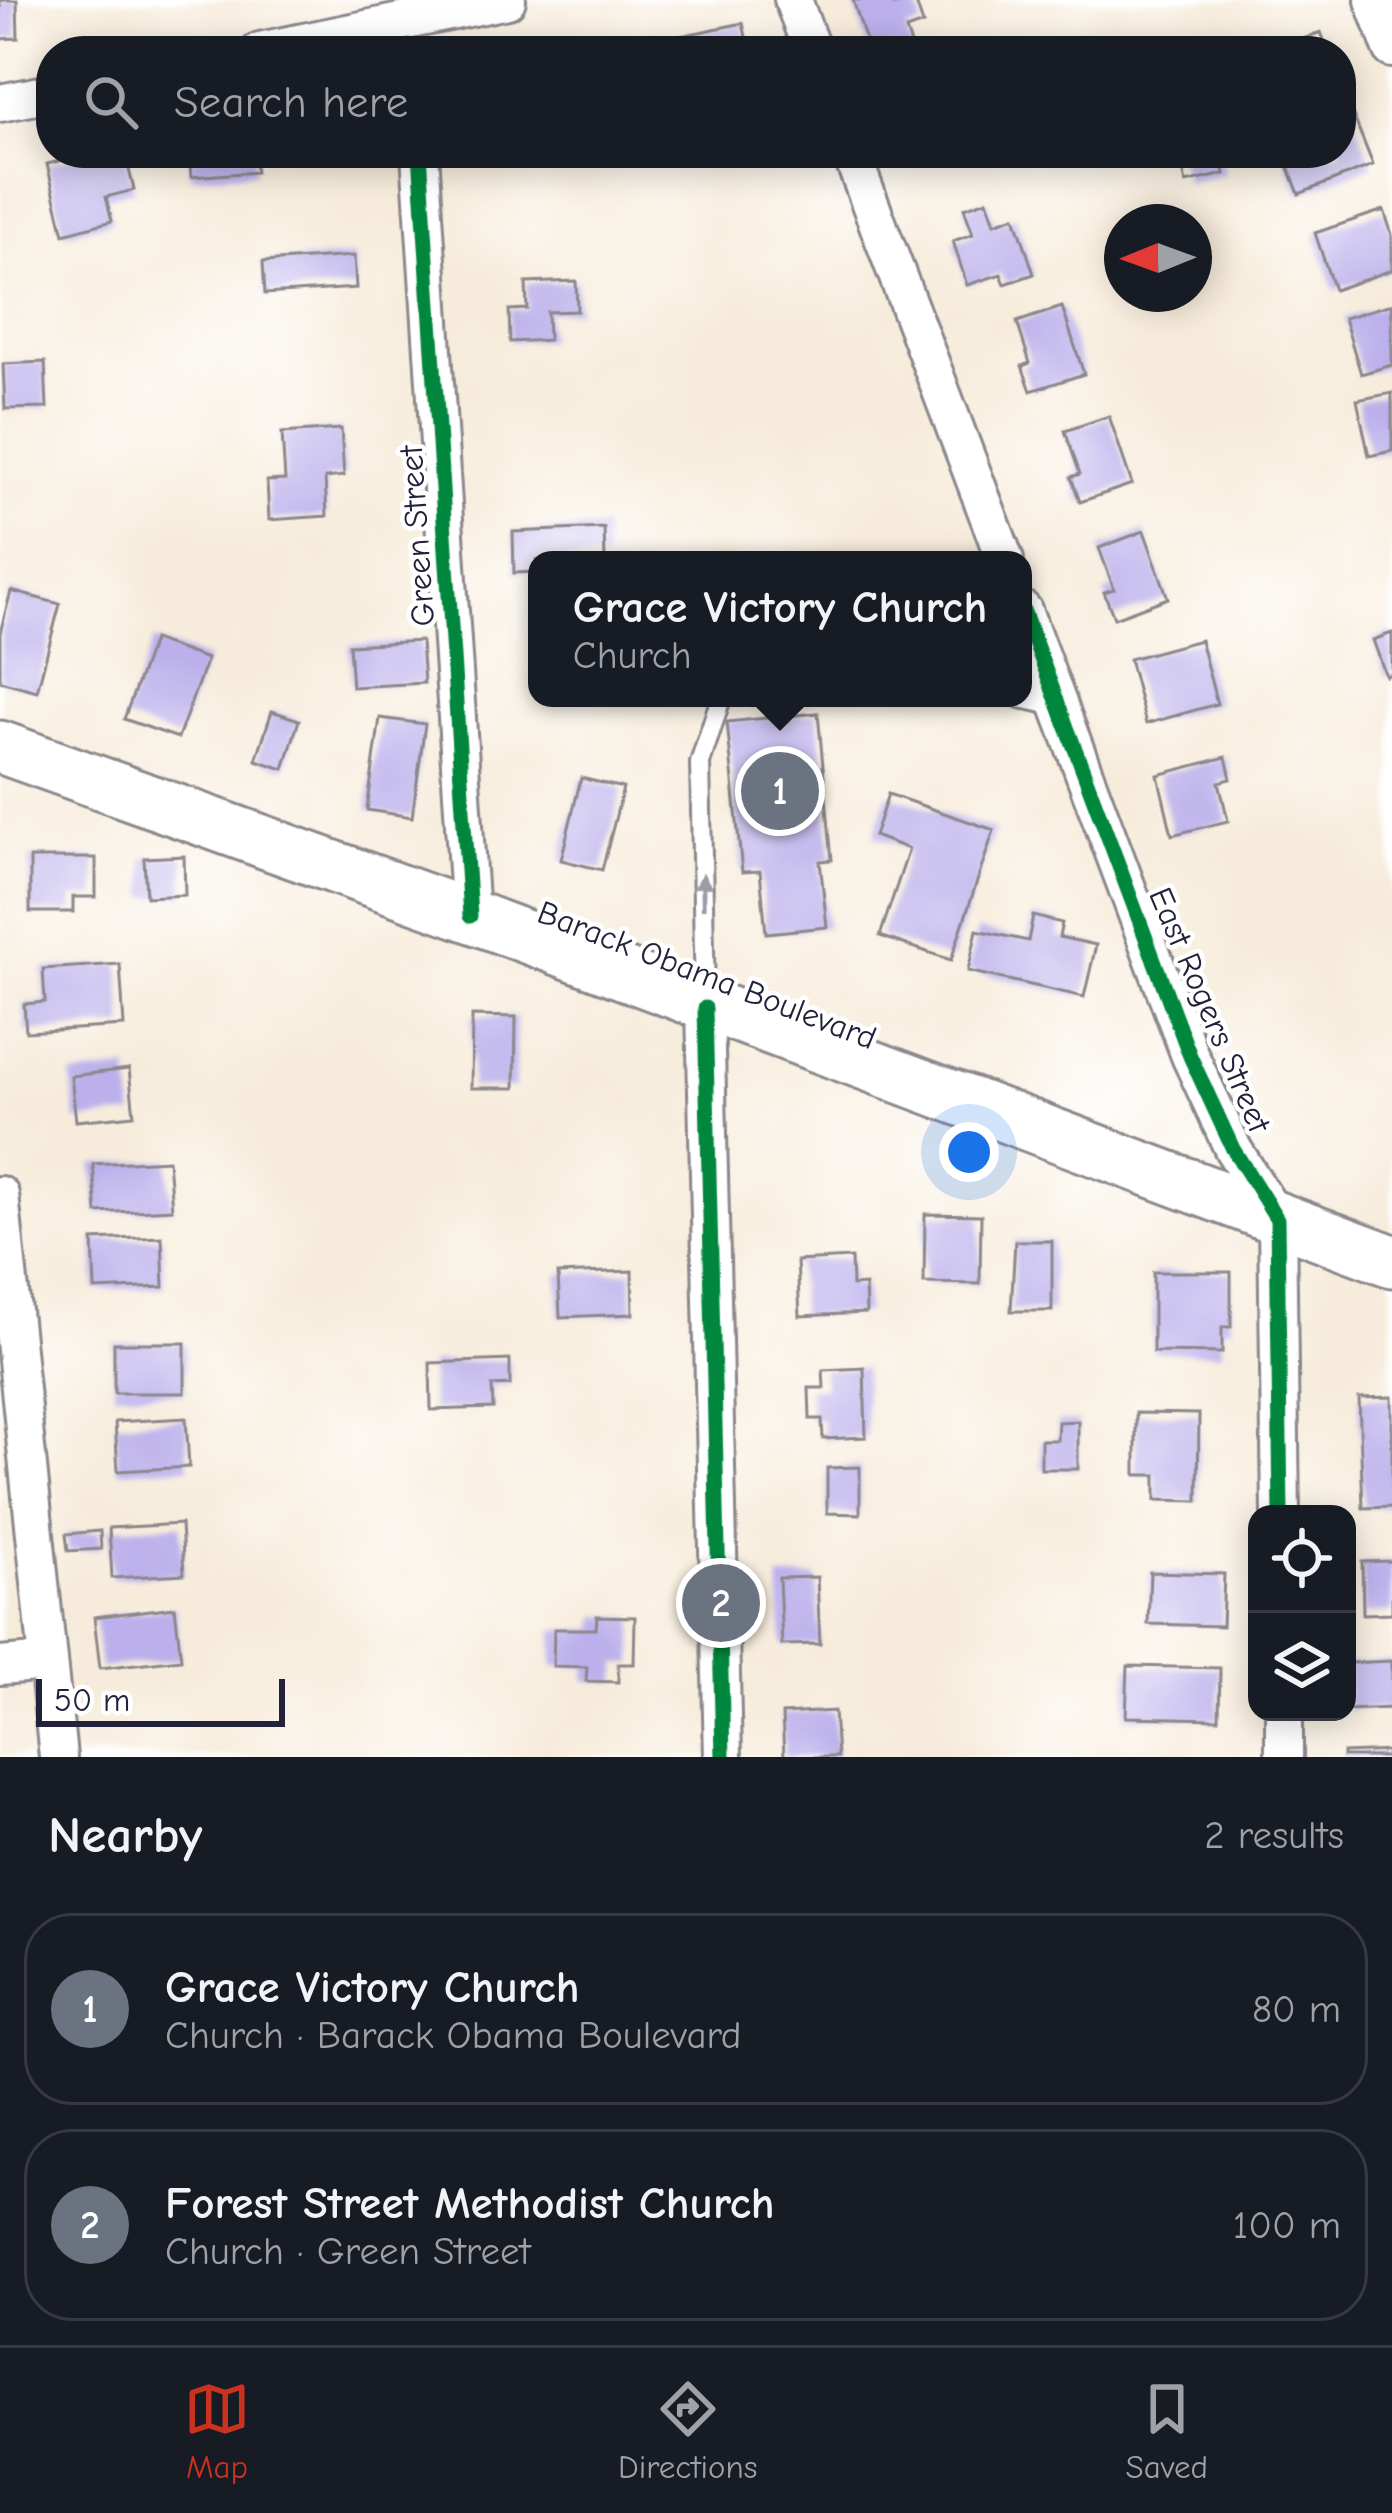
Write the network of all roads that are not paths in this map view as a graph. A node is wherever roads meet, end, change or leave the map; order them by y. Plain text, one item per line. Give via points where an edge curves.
1 (508, 0) edge
2 (793, 0) edge
3 (1374, 0) edge
4 (411, 36) edge
5 (806, 36) edge
6 (1392, 49) edge
7 (36, 96) edge
8 (0, 103) edge
9 (420, 168) edge
10 (856, 168) edge
11 (1002, 551) edge
12 (1032, 635) edge
13 (1032, 701) edge
14 (1058, 706) junction
15 (718, 707) edge
16 (0, 747) edge
17 (470, 916) junction
18 (705, 1007) junction
19 (1, 1214) edge
20 (1277, 1219) junction
21 (1392, 1262) edge
22 (1281, 1505) edge
23 (48, 1662) junction
24 (0, 1666) edge
25 (1284, 1721) edge
26 (58, 1757) edge
27 (723, 1757) edge
28 (1284, 1757) edge

1 - 4 street
2 - 5 street
3 - 6 street
7 - 8 street
9 - 17 street, Green Street
10 - 11 street
12 - 14 street, East Rogers Street
13 - 14 lane
14 - 20 street, East Rogers Street via 1190,1056
18 -> 15 lane via 700,763
16 - 17 main road, Barack Obama Boulevard
17 - 18 main road, Barack Obama Boulevard
18 - 20 main road, Barack Obama Boulevard
18 - 27 street
19 - 23 street
20 - 21 main road, Barack Obama Boulevard
20 - 22 street
23 - 24 street
23 - 26 street
25 - 28 street

